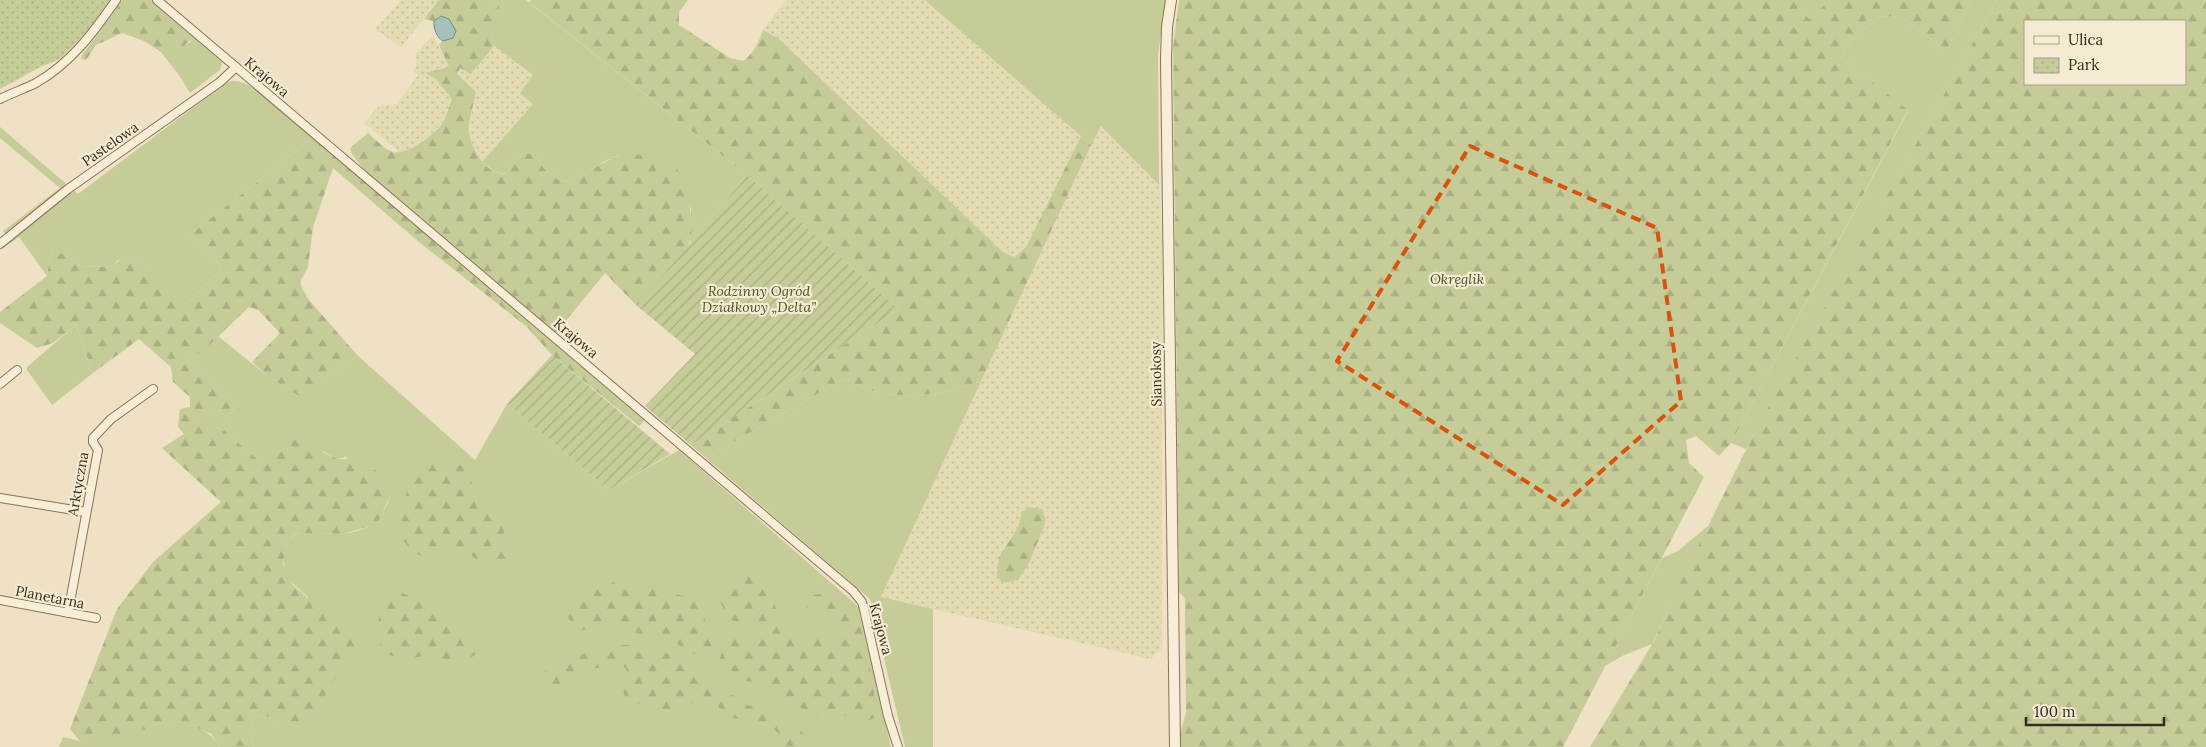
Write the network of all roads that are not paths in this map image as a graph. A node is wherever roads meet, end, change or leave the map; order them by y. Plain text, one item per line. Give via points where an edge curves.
1 (116, 0) edge
2 (157, 0) edge
3 (1171, 0) edge
4 (236, 67) junction
5 (0, 98) edge
6 (0, 244) edge
7 (17, 370) dead end
8 (0, 384) edge
9 (153, 389) dead end
10 (0, 498) edge
11 (86, 512) junction
12 (0, 600) edge
13 (68, 613) junction
14 (96, 618) dead end
15 (898, 747) edge
16 (1175, 747) edge

1 - 5 street via 67,61 35,83
2 - 4 street, Krajowa
3 - 16 street, Sianokosy via 1166,59
4 - 6 street, Pastelowa via 220,82 68,189
4 - 15 street, Krajowa via 853,590 862,602
7 - 8 street
9 - 11 street, Arktyczna via 111,418 93,438 98,450
10 - 11 street
11 - 13 street, Arktyczna
12 - 13 street, Planetarna
13 - 14 street, Planetarna

